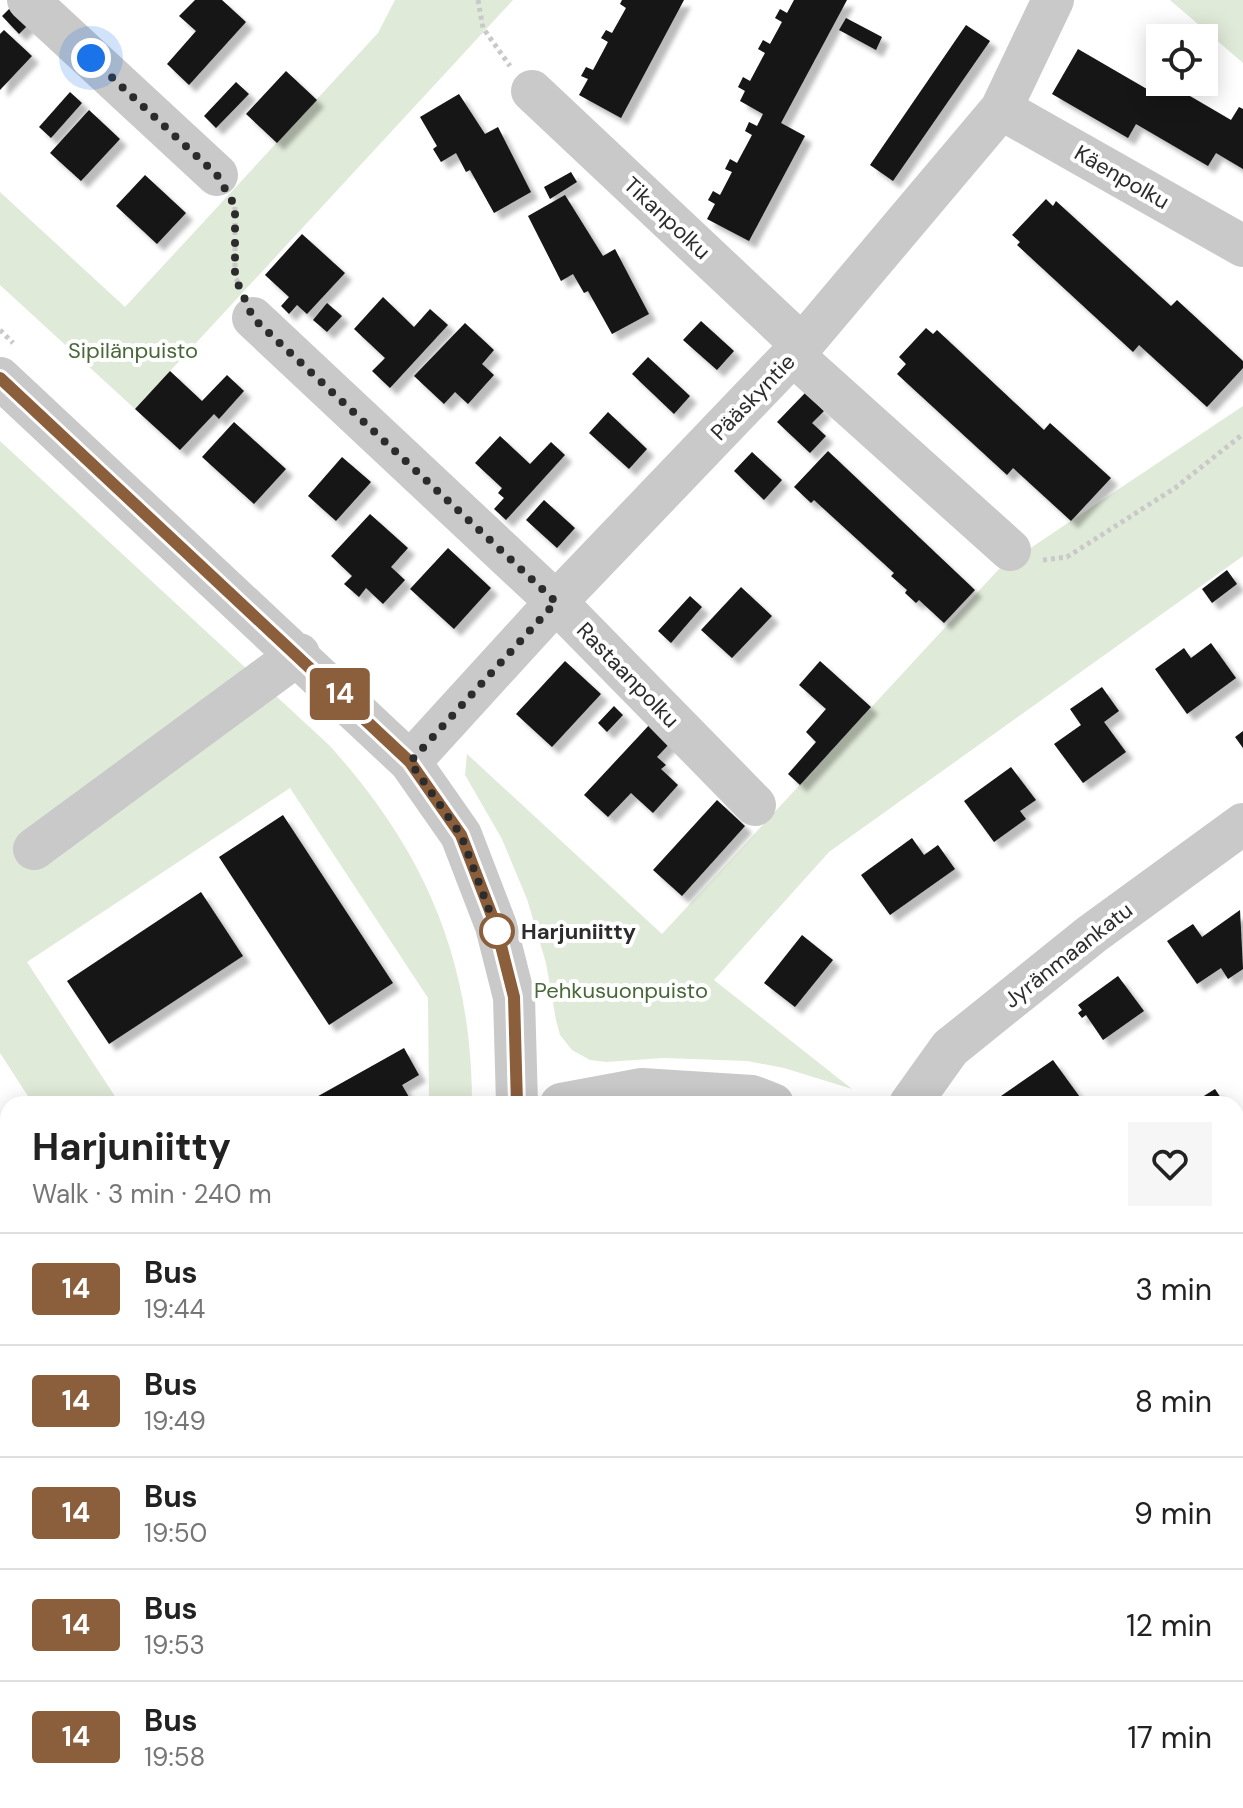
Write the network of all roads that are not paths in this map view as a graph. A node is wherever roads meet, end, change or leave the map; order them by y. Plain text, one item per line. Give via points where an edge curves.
1 (28, 0) edge
2 (1053, 0) edge
3 (532, 91) road end
4 (1001, 109) junction
5 (217, 175) road end
6 (1243, 246) edge
7 (253, 318) road end
8 (798, 350) junction
9 (0, 378) edge
10 (1010, 550) road end
11 (556, 602) junction
12 (299, 654) junction
13 (410, 762) junction
14 (755, 805) dead end
15 (1243, 824) edge
16 (34, 849) dead end
17 (517, 1096) edge
18 (604, 1096) edge
19 (752, 1096) edge
20 (916, 1096) edge

1 - 5 street
2 - 4 street, Pääskyntie
3 - 8 street, Tikanpolku
4 - 6 street, Käenpolku
4 - 8 street, Pääskyntie
7 - 11 street, Rastaanpolku
8 - 10 street, Tikanpolku
8 - 11 street, Pääskyntie
9 - 12 street
11 - 13 street, Pääskyntie
11 - 14 street, Rastaanpolku
12 - 13 street
12 - 16 street
13 - 17 street via 461,835 496,926 514,997
15 - 20 street, Jyränmaankatu via 1092,934 950,1048
18 - 19 street via 642,1089

